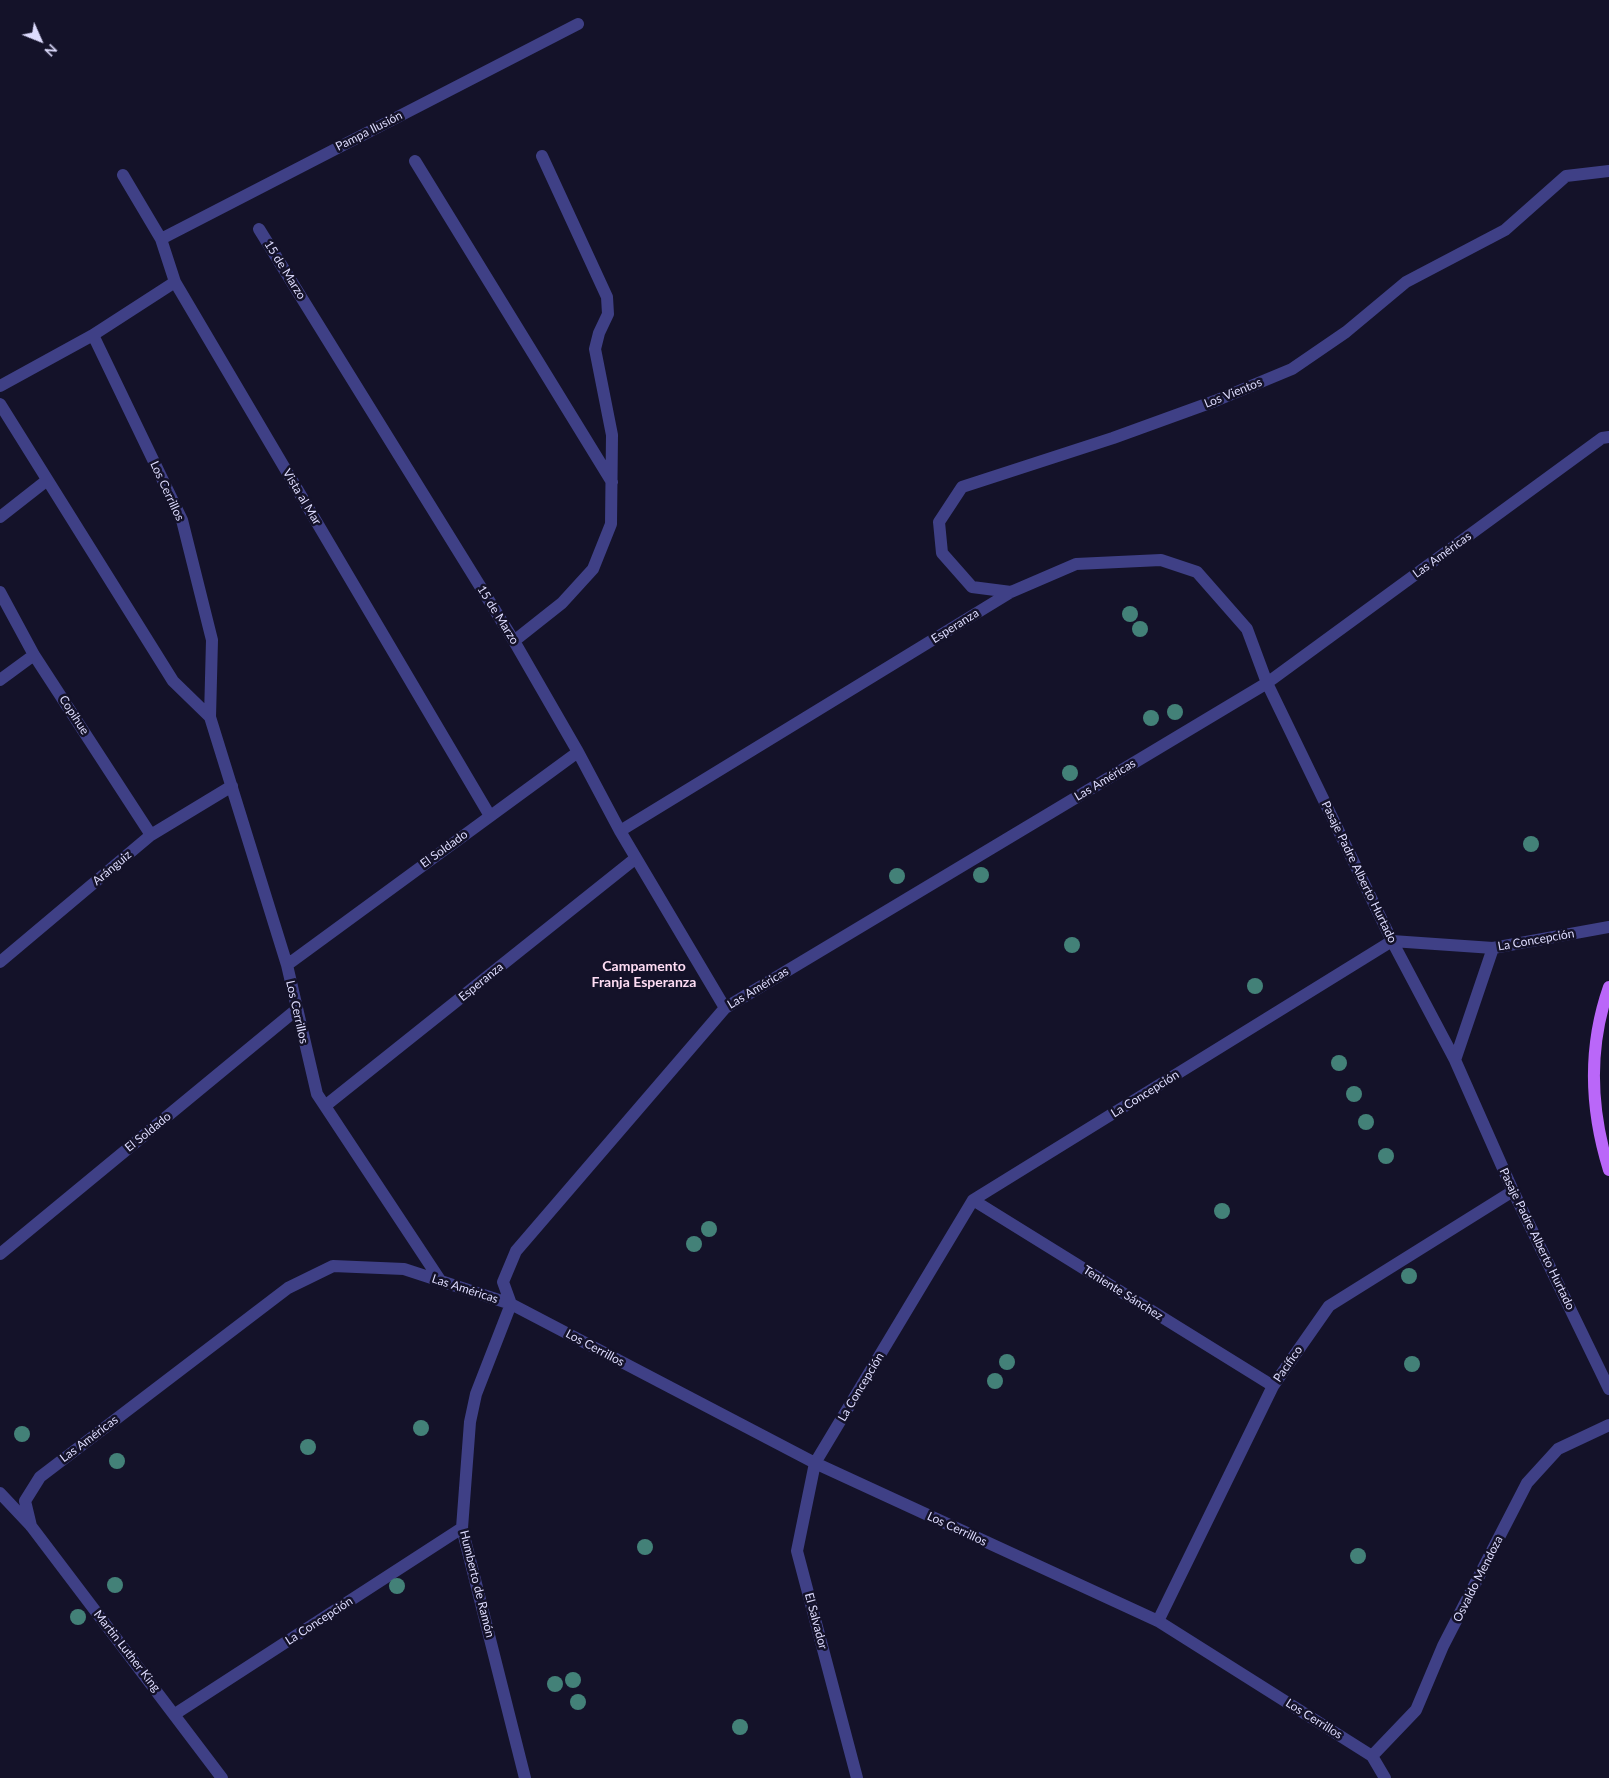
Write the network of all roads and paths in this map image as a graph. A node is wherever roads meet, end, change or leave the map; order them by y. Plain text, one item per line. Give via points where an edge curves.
1 (578, 24) dead end
2 (542, 156) dead end
3 (415, 161) dead end
4 (1609, 171) edge
5 (123, 175) dead end
6 (259, 229) dead end
7 (161, 239) junction
8 (175, 282) junction
9 (92, 335) junction
10 (0, 386) edge
11 (0, 404) edge
12 (1609, 437) edge
13 (46, 481) junction
14 (612, 482) junction
15 (0, 517) edge
16 (0, 592) edge
17 (1010, 592) junction
18 (514, 641) junction
19 (34, 655) junction
20 (0, 680) edge
21 (1267, 683) junction
22 (210, 717) junction
23 (578, 752) junction
24 (232, 786) junction
25 (490, 816) junction
26 (620, 831) junction
27 (151, 835) junction
28 (636, 858) junction
29 (1609, 927) edge
30 (1392, 941) junction
31 (1492, 948) junction
32 (0, 962) edge
33 (287, 965) junction
34 (1609, 988) edge
35 (725, 1008) junction
36 (296, 1010) junction
37 (1455, 1060) junction
38 (325, 1106) junction
39 (1609, 1170) edge
40 (1513, 1191) junction
41 (973, 1200) junction
42 (0, 1254) edge
43 (440, 1280) junction
44 (511, 1304) junction
45 (1273, 1386) junction
46 (1609, 1389) edge
47 (1609, 1425) edge
48 (815, 1463) junction
49 (0, 1493) edge
50 (31, 1526) junction
51 (462, 1528) junction
52 (1158, 1621) junction
53 (175, 1714) junction
54 (1372, 1756) junction
55 (222, 1778) edge
56 (525, 1778) edge
57 (857, 1778) edge
58 (1385, 1778) edge

1 - 7 street, Pampa Ilusión
2 - 14 street via 607,297 608,314 598,333 595,349 612,435
3 - 14 street
4 - 17 street, Los Vientos via 1566,176 1505,230 1406,282 1346,332 1292,369 1113,438 962,488 939,522 942,553 972,587
5 - 7 street, Vista al Mar
6 - 18 street, 15 de Marzo
7 - 8 street, Vista al Mar
8 - 9 street
8 - 25 street, Vista al Mar
9 - 10 street
9 - 22 street, Los Cerrillos via 182,520 212,640
11 - 13 street, Los Cerrillos
12 - 21 street, Las Américas via 1602,438
13 - 15 street
13 - 22 street, Los Cerrillos via 173,681
14 - 18 street via 611,524 593,569 562,603
16 - 19 street, Copihue
17 - 21 street, Esperanza via 1076,564 1161,560 1197,572 1247,629
17 - 26 street, Esperanza
18 - 23 street, 15 de Marzo
19 - 20 street
19 - 27 street, Copihue
21 - 30 street, Pasaje Padre Alberto Hurtado
21 - 35 street, Las Américas
22 - 24 street, Los Cerrillos
23 - 25 street, El Soldado
23 - 26 street, 15 de Marzo
24 - 27 street, Aránguiz
24 - 33 street, Los Cerrillos
25 - 33 street, El Soldado
26 - 28 street, 15 de Marzo
27 - 32 street, Aránguiz
28 - 35 street, 15 de Marzo
28 - 38 street, Esperanza
29 - 31 street, La Concepción
30 - 31 street, La Concepción
30 - 37 street, Pasaje Padre Alberto Hurtado
30 - 41 street, La Concepción
31 - 37 street
33 - 36 street, Los Cerrillos
34 - 39 main road via 1596,1032 1594,1077 1596,1113
35 - 44 street, Las Américas via 516,1251 503,1282
36 - 38 street, Los Cerrillos via 317,1094
36 - 42 street, El Soldado
37 - 40 street, Pasaje Padre Alberto Hurtado
38 - 43 street, Los Cerrillos
40 - 45 street, Pacífico via 1329,1306
40 - 46 street, Pasaje Padre Alberto Hurtado
41 - 45 street, Teniente Sánchez
41 - 48 street, La Concepción
43 - 44 street, Las Américas
43 - 50 street, Las Américas via 404,1269 333,1266 288,1288 40,1477 25,1501
44 - 48 street, Los Cerrillos
44 - 51 street, Humberto de Ramón via 476,1394 470,1422
45 - 52 street, Pacífico
47 - 54 street, Osvaldo Mendoza via 1558,1449 1527,1483 1444,1646 1416,1710
48 - 52 street, Los Cerrillos
48 - 57 street, El Salvador via 797,1551
49 - 50 street, Martin Luther King
50 - 53 street, Martin Luther King
51 - 53 street, La Concepción
51 - 56 street, Humberto de Ramón
52 - 54 street, Los Cerrillos
53 - 55 street, Martin Luther King
54 - 58 street, Los Cerrillos

